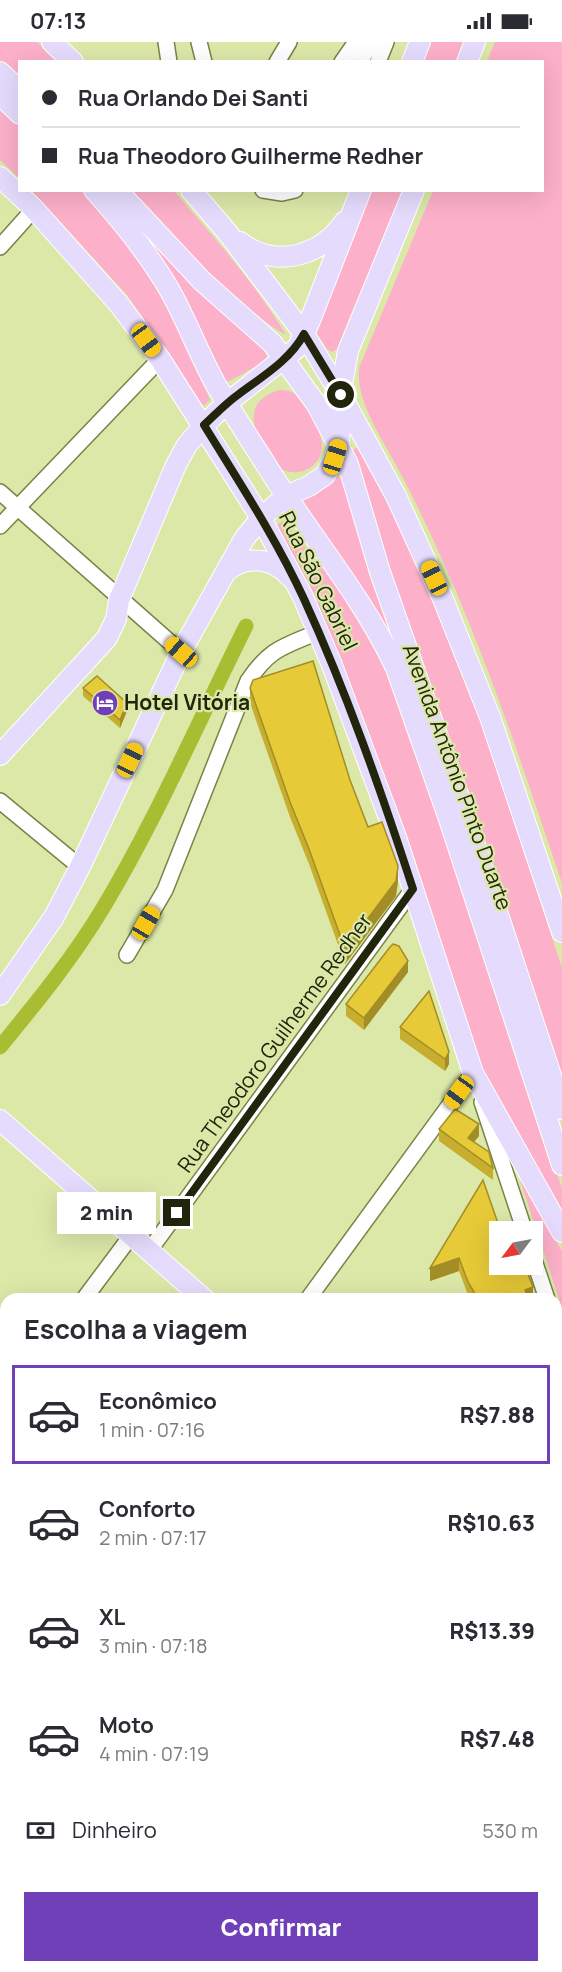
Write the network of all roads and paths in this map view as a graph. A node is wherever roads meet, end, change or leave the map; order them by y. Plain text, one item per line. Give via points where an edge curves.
1 (52, 42) edge
2 (166, 42) edge
3 (199, 42) edge
4 (289, 42) edge
5 (356, 42) edge
6 (372, 42) edge
7 (386, 42) edge
8 (420, 42) edge
9 (475, 42) edge
10 (71, 60) edge
11 (169, 60) edge
12 (204, 60) edge
13 (278, 60) edge
14 (343, 60) edge
15 (361, 60) edge
16 (379, 60) edge
17 (413, 60) edge
18 (468, 60) edge
19 (0, 72) edge
20 (18, 89) edge
21 (0, 95) edge
22 (18, 112) edge
23 (0, 177) edge
24 (96, 192) edge
25 (119, 192) edge
26 (193, 192) edge
27 (360, 192) edge
28 (413, 192) edge
29 (34, 209) junction
30 (353, 209) junction
31 (227, 232) junction
32 (0, 247) edge
33 (304, 334) junction
34 (160, 359) junction
35 (285, 359) junction
36 (341, 395) junction
37 (227, 403) junction
38 (204, 425) junction
39 (339, 446) junction
40 (0, 492) edge
41 (286, 496) junction
42 (17, 507) junction
43 (261, 518) junction
44 (0, 526) edge
45 (222, 576) junction
46 (296, 584) junction
47 (119, 600) junction
48 (318, 632) junction
49 (181, 652) junction
50 (0, 755) edge
51 (0, 801) edge
52 (80, 867) junction
53 (413, 889) junction
54 (562, 932) edge
55 (127, 955) dead end
56 (0, 995) edge
57 (473, 1073) junction
58 (562, 1109) edge
59 (0, 1120) edge
60 (562, 1165) edge
61 (521, 1221) edge
62 (562, 1232) edge
63 (131, 1236) junction
64 (149, 1251) junction
65 (539, 1275) edge
66 (88, 1293) edge
67 (197, 1293) edge
68 (312, 1293) edge
69 (545, 1293) edge

1 - 10 main road
2 - 11 street
3 - 12 street
4 - 13 street
5 - 14 street
6 - 15 street
7 - 16 street
8 - 17 main road
9 - 18 main road
19 - 20 main road
21 - 22 main road
23 - 29 main road, Rua São Gabriel
24 - 37 main road, Avenida Antônio Pinto Duarte via 141,246 167,286
25 - 35 main road, Avenida Antônio Pinto Duarte via 202,282 259,330
26 - 31 main road
27 - 30 main road
28 - 36 main road via 348,351
29 - 32 street
29 - 34 main road, Rua São Gabriel via 118,303
30 - 31 main road via 327,240 295,255 266,256 252,251
30 - 33 main road
31 - 33 main road
33 - 35 main road
33 - 36 main road
34 - 38 main road, Rua São Gabriel
34 - 42 street
35 - 37 main road
35 - 39 main road, Avenida Antônio Pinto Duarte
36 - 39 main road
36 - 54 main road via 396,496 443,599 490,717
37 - 38 main road
37 - 41 main road, Avenida Antônio Pinto Duarte
38 - 43 main road, Rua São Gabriel
38 - 47 main road via 176,465
39 - 41 main road via 325,475
39 - 58 main road, Avenida Antônio Pinto Duarte
40 - 42 street
41 - 43 main road
41 - 60 main road, Avenida Antônio Pinto Duarte via 367,613 396,668
42 - 44 street
42 - 47 street
43 - 45 main road
43 - 46 main road, Rua São Gabriel
45 - 46 main road via 236,564 256,560 272,564
45 - 49 main road
46 - 48 main road, Rua São Gabriel
47 - 49 street
47 - 50 main road via 107,638
48 - 53 main road, Rua São Gabriel
48 - 55 street via 273,651 248,681 165,890
49 - 52 main road
51 - 52 street
52 - 56 main road via 54,917
53 - 57 main road, Rua São Gabriel
53 - 64 street, Rua Theodoro Guilherme Redher
57 - 61 street, Rua São Gabriel
57 - 62 main road, Rua São Gabriel
57 - 68 street
59 - 63 main road
63 - 64 main road
63 - 66 street
64 - 67 main road
65 - 69 street

